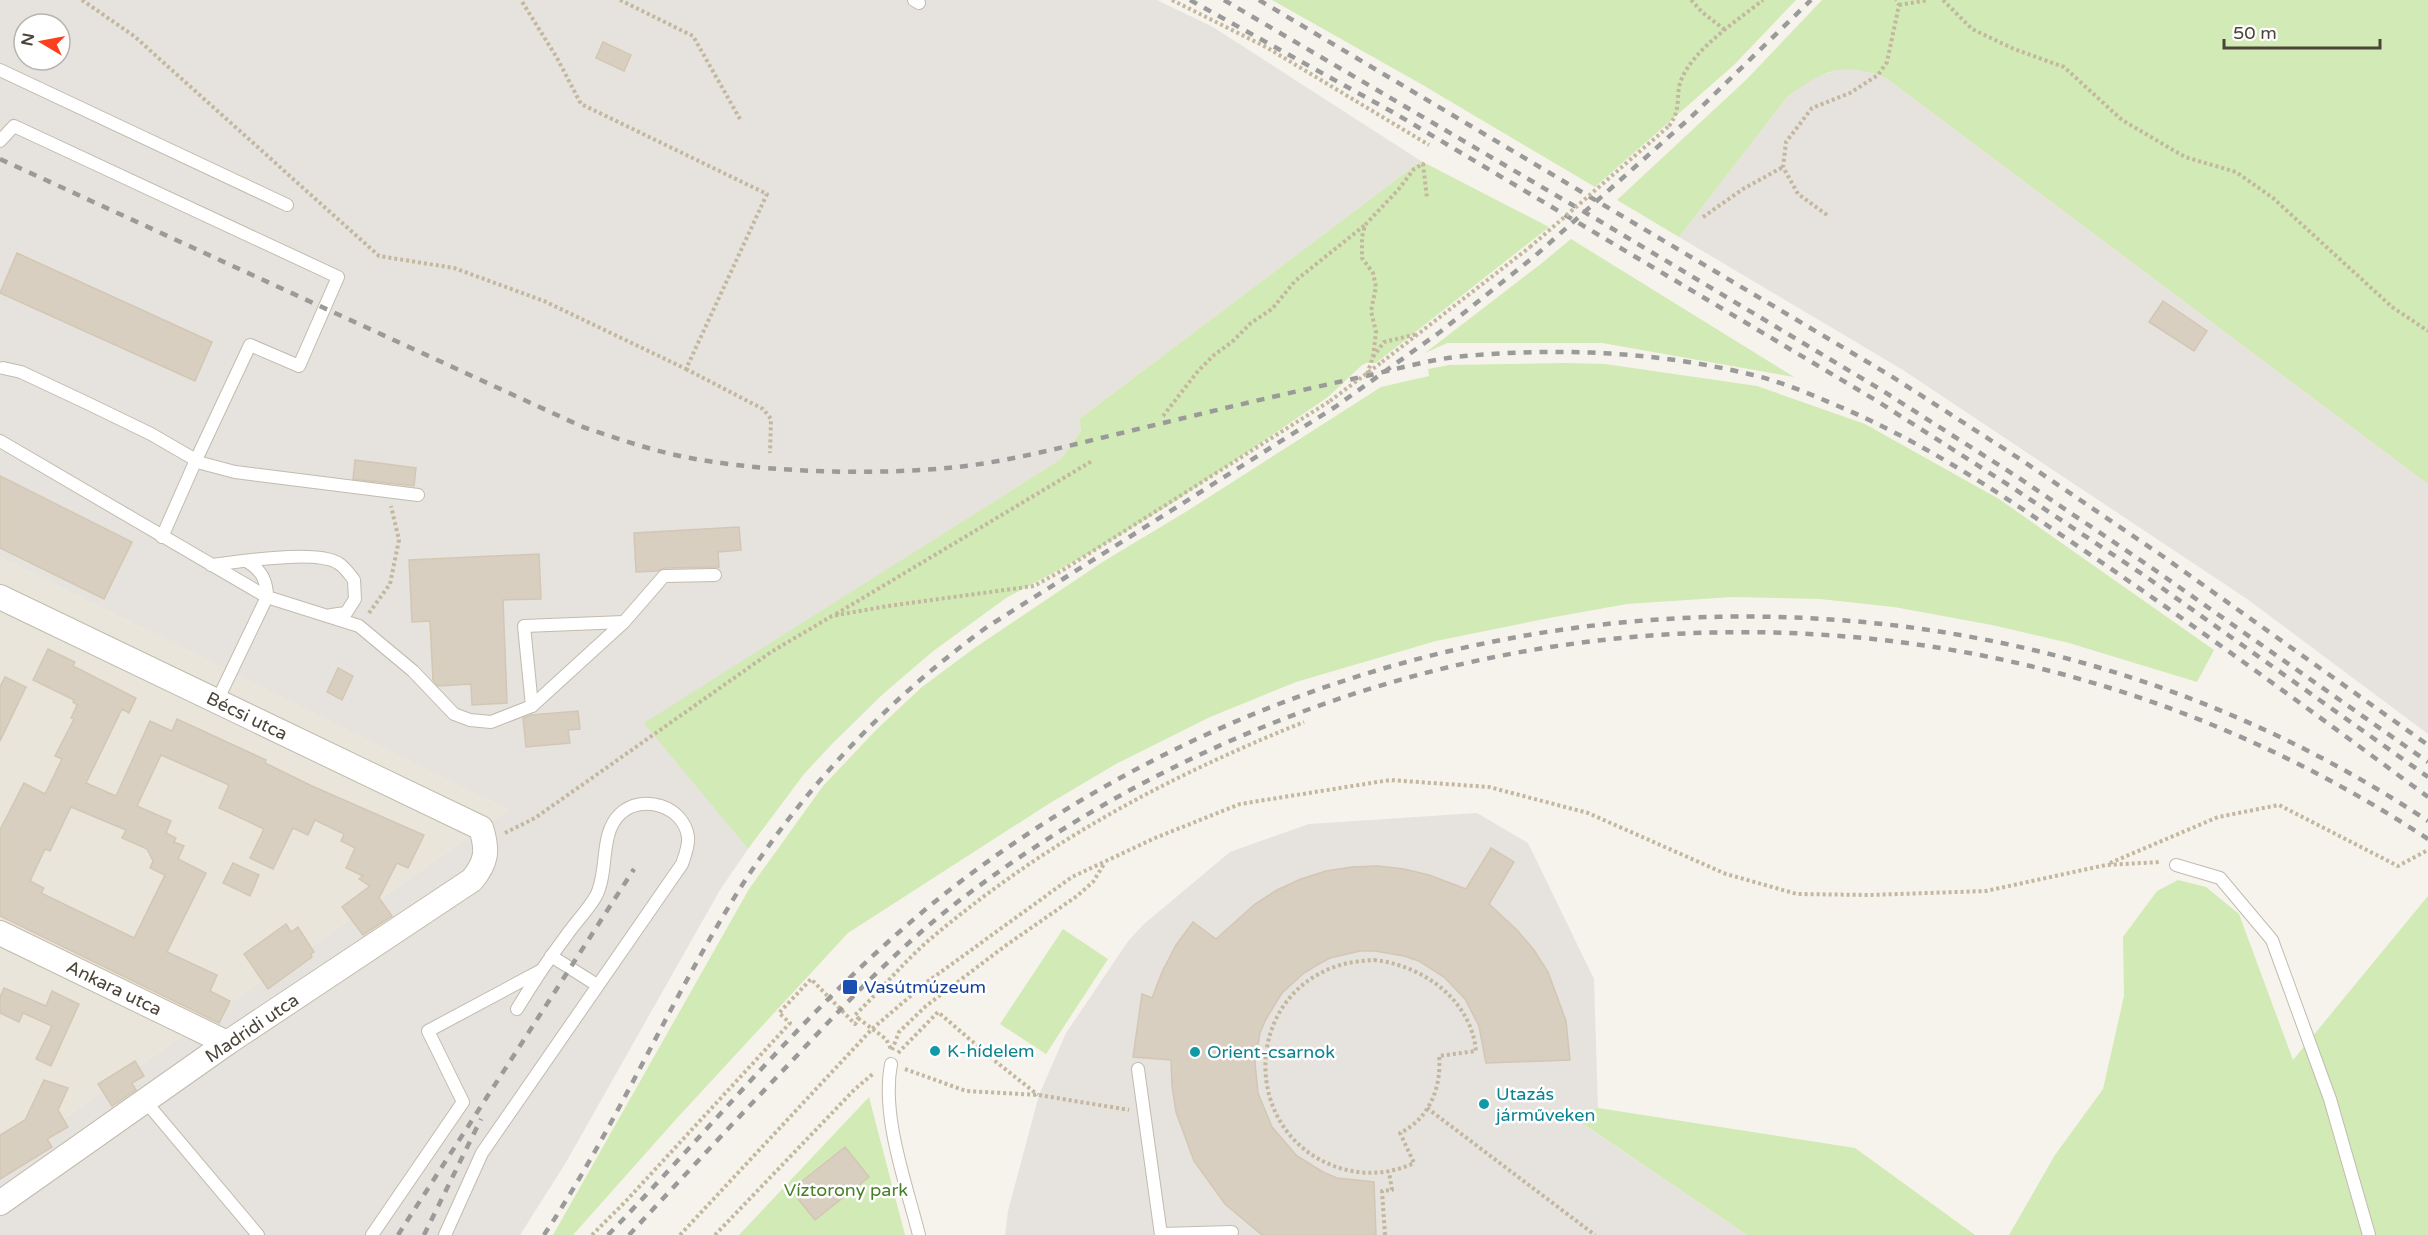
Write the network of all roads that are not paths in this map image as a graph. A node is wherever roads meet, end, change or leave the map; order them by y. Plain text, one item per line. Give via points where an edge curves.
1 (0, 70) edge
2 (0, 141) edge
3 (287, 205) dead end
4 (3, 368) dead end
5 (0, 441) edge
6 (196, 460) junction
7 (418, 495) dead end
8 (162, 537) junction
9 (246, 561) junction
10 (211, 565) junction
11 (716, 575) dead end
12 (0, 597) edge
13 (267, 597) junction
14 (327, 616) junction
15 (624, 622) junction
16 (217, 701) junction
17 (532, 706) junction
18 (485, 842) joint
19 (2176, 866) road end
20 (0, 933) edge
21 (551, 956) junction
22 (541, 970) junction
23 (597, 985) junction
24 (517, 1009) dead end
25 (227, 1043) junction
26 (885, 1064) road end
27 (1138, 1069) dead end
28 (146, 1102) junction
29 (0, 1203) edge
30 (1232, 1232) dead end
31 (1161, 1234) edge
32 (258, 1235) edge
33 (372, 1235) edge
34 (445, 1235) edge
35 (919, 1235) edge
36 (2369, 1235) edge

1 - 3 lane
2 - 6 lane via 14,126 338,277 299,366 250,345
4 - 6 lane via 21,372 87,403
5 - 8 lane
6 - 7 lane via 235,472
6 - 8 lane
8 - 10 lane
9 - 10 lane
9 - 13 lane via 255,566 267,583
9 - 14 lane via 313,557 338,563 354,580 355,599 346,614
10 - 13 lane
11 - 15 lane via 664,576
12 - 16 street, Bécsi utca
13 - 14 lane
13 - 16 lane
14 - 17 lane via 359,626 413,671 454,714 491,722
15 - 17 lane
15 - 17 lane via 524,626
16 - 18 street, Bécsi utca via 480,828
18 - 25 street, Madridi utca via 483,866 472,880
19 - 36 lane via 2220,878 2272,940 2330,1099
20 - 25 street, Ankara utca
21 - 22 lane
21 - 23 lane
21 - 23 lane via 596,896 609,834 616,819 636,804 666,807 687,832 686,855
22 - 24 lane
22 - 33 lane via 428,1030 463,1102
23 - 34 lane via 482,1153
25 - 28 street, Madridi utca
26 - 35 lane via 890,1118
27 - 31 lane
28 - 29 street, Madridi utca
28 - 32 lane
30 - 31 lane

